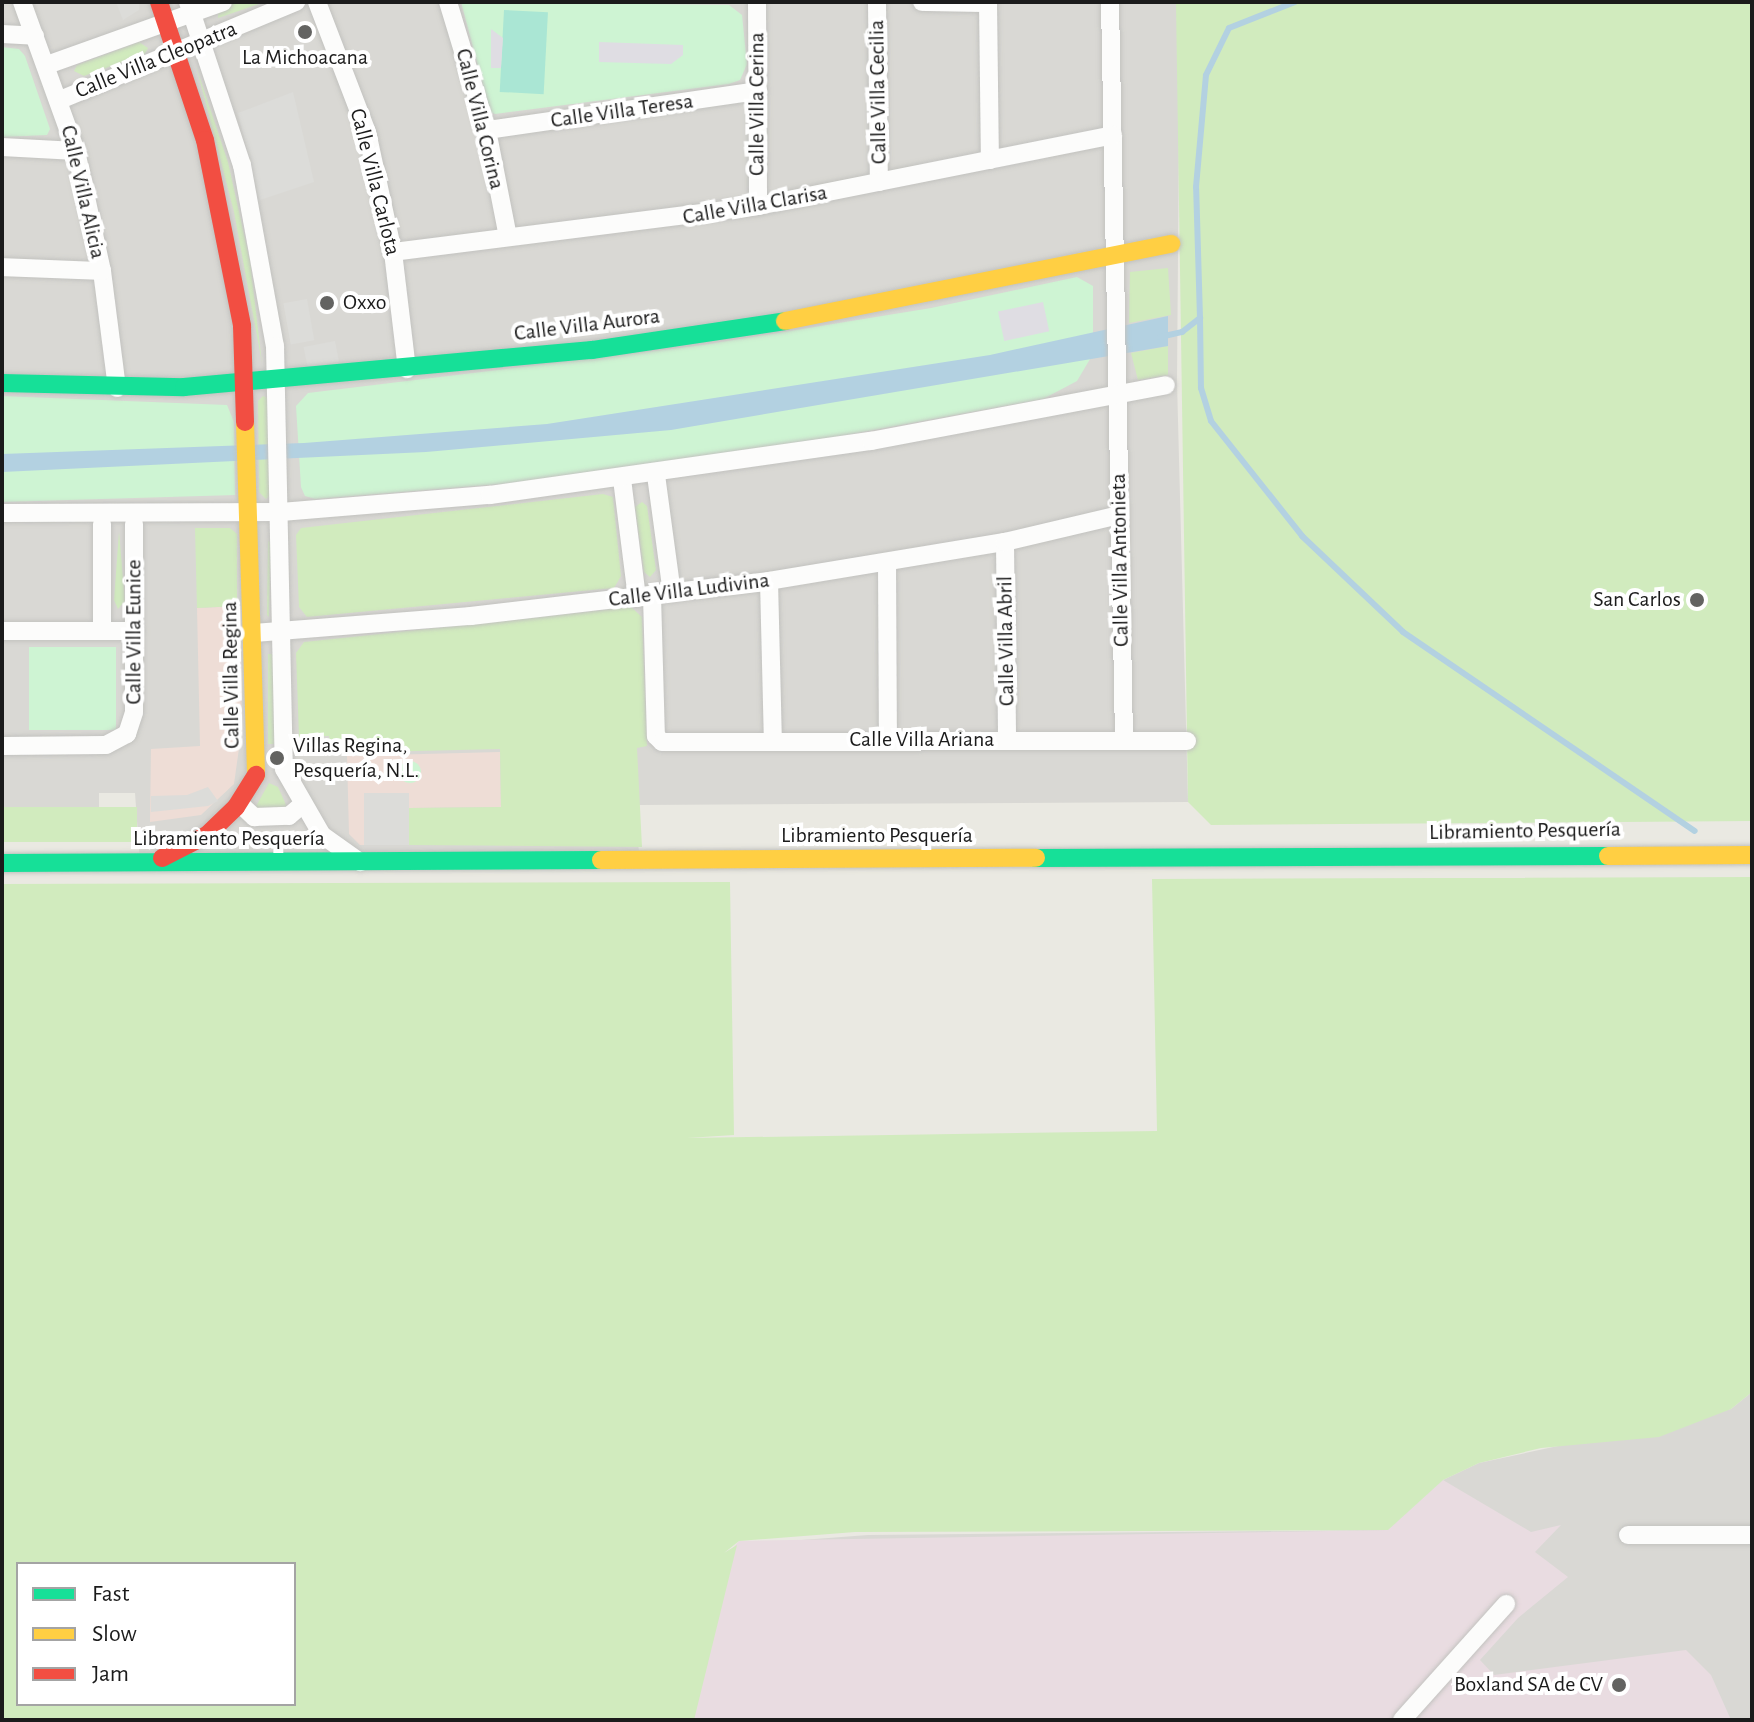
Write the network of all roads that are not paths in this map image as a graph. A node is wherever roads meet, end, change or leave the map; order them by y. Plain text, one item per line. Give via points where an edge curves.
1 (22, 2) edge
2 (159, 2) edge
3 (223, 2) edge
4 (296, 2) edge
5 (317, 2) edge
6 (448, 2) edge
7 (757, 2) edge
8 (877, 2) edge
9 (922, 2) edge
10 (1110, 2) edge
11 (988, 3) edge
12 (190, 8) edge
13 (166, 22) junction
14 (2, 34) edge
15 (35, 36) junction
16 (203, 40) junction
17 (177, 51) junction
18 (47, 65) junction
19 (758, 91) junction
20 (60, 100) junction
21 (487, 130) junction
22 (1113, 135) junction
23 (2, 147) edge
24 (76, 151) junction
25 (990, 160) junction
26 (879, 182) junction
27 (758, 206) junction
28 (508, 237) junction
29 (1171, 244) dead end
30 (393, 252) junction
31 (1115, 261) junction
32 (2, 267) edge
33 (102, 271) junction
34 (407, 369) junction
35 (2, 383) edge
36 (263, 383) junction
37 (1166, 385) dead end
38 (117, 388) junction
39 (1117, 393) junction
40 (656, 475) junction
41 (622, 479) junction
42 (266, 512) junction
43 (2, 513) edge
44 (1119, 515) junction
45 (117, 516) junction
46 (1005, 542) junction
47 (887, 562) junction
48 (769, 581) junction
49 (672, 593) junction
50 (644, 597) junction
51 (102, 629) junction
52 (2, 631) edge
53 (135, 631) junction
54 (282, 631) junction
55 (254, 633) junction
56 (773, 740) junction
57 (1007, 740) junction
58 (888, 741) junction
59 (1124, 741) junction
60 (1187, 741) dead end
61 (2, 746) edge
62 (243, 795) junction
63 (298, 796) junction
64 (217, 827) junction
65 (319, 831) junction
66 (1752, 855) edge
67 (146, 862) junction
68 (2, 863) edge
69 (245, 863) junction
70 (288, 863) junction
71 (363, 863) junction
72 (1628, 1535) dead end
73 (1752, 1535) edge
74 (1506, 1604) dead end
75 (1402, 1720) edge

1 - 15 street, Calle Villa Alicia
2 - 13 street
3 - 12 street, Calle Villa Cleopatra
4 - 16 street, Calle Villa Cleopatra
5 - 30 street, Calle Villa Carlota via 367,132
6 - 21 street, Calle Villa Corina
7 - 19 street, Calle Villa Cerina
8 - 26 street, Calle Villa Cecilia
9 - 11 street
10 - 22 street
11 - 25 street
12 - 13 street, Calle Villa Cleopatra
12 - 16 street
13 - 17 street
13 - 18 street, Calle Villa Cleopatra
14 - 15 street
15 - 18 street, Calle Villa Alicia
16 - 17 street, Calle Villa Cleopatra
16 - 36 street via 248,189
17 - 20 street, Calle Villa Cleopatra
17 - 36 street
18 - 20 street, Calle Villa Alicia
19 - 21 street, Calle Villa Teresa
19 - 27 street, Calle Villa Cerina
20 - 24 street, Calle Villa Alicia
21 - 28 street, Calle Villa Corina
22 - 25 street, Calle Villa Clarisa
22 - 31 street
23 - 24 street
24 - 33 street, Calle Villa Alicia
25 - 26 street, Calle Villa Clarisa
26 - 27 street, Calle Villa Clarisa
27 - 28 street, Calle Villa Clarisa
28 - 30 street, Calle Villa Clarisa
29 - 31 street, Calle Villa Aurora
30 - 34 street, Calle Villa Carlota
31 - 34 street, Calle Villa Aurora via 859,310 592,350
31 - 39 street, Calle Villa Antonieta
32 - 33 street
33 - 38 street, Calle Villa Alicia
34 - 36 street, Calle Villa Aurora
35 - 38 street, Calle Villa Aurora
36 - 38 street, Calle Villa Aurora
36 - 42 street, Calle Villa Regina via 279,422 280,476
36 - 42 street, Calle Villa Regina via 247,421 248,476
37 - 39 street
39 - 40 street
39 - 44 street, Calle Villa Antonieta
40 - 41 street
40 - 49 street
41 - 42 street
41 - 50 street
42 - 45 street
42 - 54 street, Calle Villa Regina
42 - 55 street, Calle Villa Regina
43 - 45 street
44 - 46 street, Calle Villa Ludivina
44 - 59 street, Calle Villa Antonieta
45 - 51 street, Calle Villa Eunice
45 - 53 street, Calle Villa Eunice
46 - 47 street, Calle Villa Ludivina
46 - 57 street, Calle Villa Abril
47 - 48 street, Calle Villa Ludivina
47 - 58 street
48 - 49 street, Calle Villa Ludivina
48 - 56 street
49 - 50 street, Calle Villa Ludivina
50 - 54 street, Calle Villa Ludivina
50 - 56 street, Calle Villa Ariana via 658,741
51 - 52 street
51 - 53 street
53 - 61 street, Calle Villa Eunice via 133,720 123,738 106,745
54 - 55 street, Calle Villa Ludivina
54 - 63 street, Calle Villa Regina via 284,769
55 - 62 street, Calle Villa Regina via 257,768
56 - 58 street, Calle Villa Ariana
57 - 58 street, Calle Villa Ariana
57 - 59 street, Calle Villa Ariana
59 - 60 street, Calle Villa Ariana
62 - 63 street via 263,774 273,773
62 - 63 street via 254,817 289,816
62 - 64 street, Calle Villa Regina
63 - 65 street, Calle Villa Regina
64 - 67 street, Calle Villa Regina via 186,848
64 - 69 street via 216,845
65 - 70 street via 318,851
65 - 71 street, Calle Villa Regina
66 - 71 street, Libramiento Pesquería
67 - 68 street, Libramiento Pesquería
67 - 69 street, Libramiento Pesquería
69 - 70 street, Libramiento Pesquería
70 - 71 street, Libramiento Pesquería
72 - 73 street
74 - 75 street

